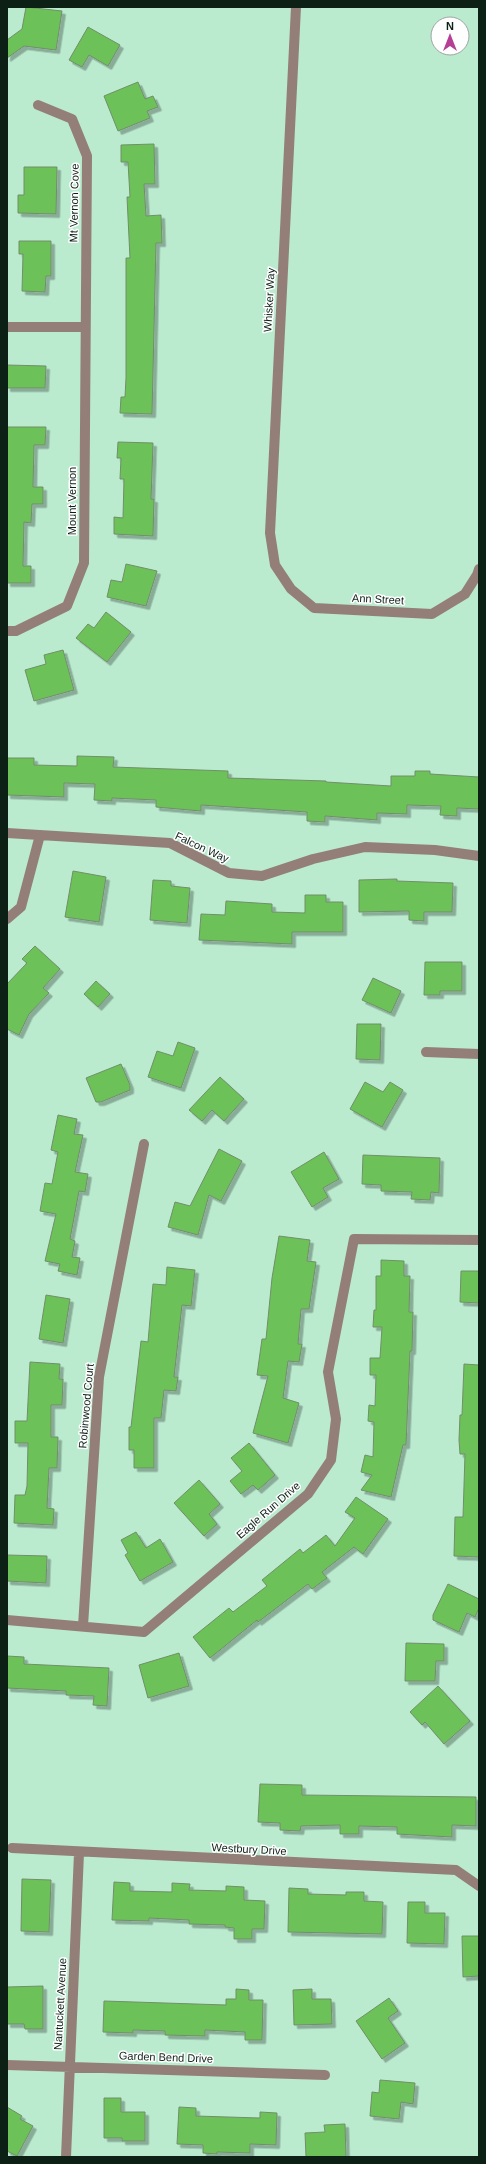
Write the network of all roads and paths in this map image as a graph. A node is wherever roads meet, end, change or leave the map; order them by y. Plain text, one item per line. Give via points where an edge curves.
1 (296, 7) edge
2 (38, 105) dead end
3 (7, 327) edge
4 (85, 327) junction
5 (479, 569) edge
6 (291, 589) joint
7 (7, 631) edge
8 (7, 833) edge
9 (40, 835) junction
10 (479, 856) edge
11 (7, 919) edge
12 (426, 1052) dead end
13 (479, 1054) edge
14 (144, 1144) dead end
15 (479, 1240) edge
16 (7, 1620) edge
17 (83, 1626) junction
18 (12, 1848) dead end
19 (79, 1853) junction
20 (479, 1886) edge
21 (7, 2065) edge
22 (69, 2066) junction
23 (324, 2075) dead end
24 (66, 2157) edge

1 - 6 street, Whisker Way via 270,533 275,565
2 - 4 street, Mt Vernon Cove via 72,119 86,156
3 - 4 street
4 - 7 street, Mount Vernon via 84,563 66,606 16,631
5 - 6 street, Ann Street via 465,594 432,614 314,608
8 - 9 street, Falcon Way
9 - 10 street, Falcon Way via 170,844 229,873 262,876 313,859 365,847 435,850
9 - 11 street via 21,907
12 - 13 street
14 - 17 street, Robinwood Court via 99,1377
15 - 17 street, Eagle Run Drive via 354,1239 328,1372 336,1419 331,1460 308,1494 144,1632
16 - 17 street, Eagle Run Drive
18 - 19 street, Westbury Drive
19 - 20 street, Westbury Drive via 456,1870
19 - 22 street, Nantuckett Avenue
21 - 22 street, Garden Bend Drive
22 - 23 street, Garden Bend Drive
22 - 24 street, Nantuckett Avenue

